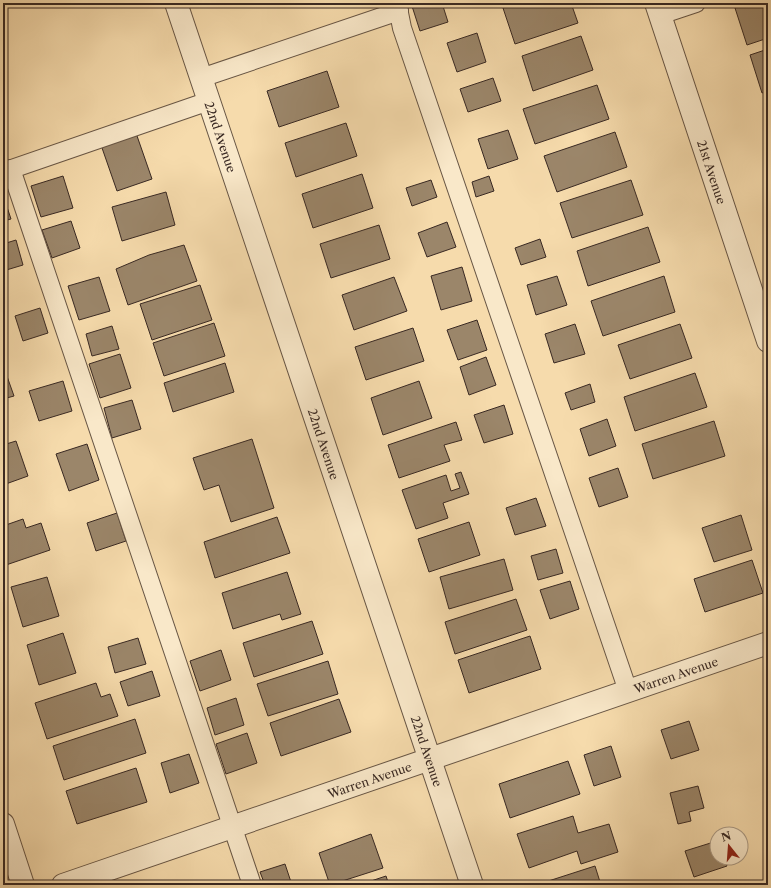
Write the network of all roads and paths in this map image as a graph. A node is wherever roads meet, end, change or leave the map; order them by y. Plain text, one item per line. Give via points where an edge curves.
1 (176, 3) edge
2 (696, 3) edge
3 (398, 7) edge
4 (658, 9) edge
5 (201, 78) junction
6 (209, 101) junction
7 (7, 170) edge
8 (768, 341) edge
9 (768, 643) edge
10 (628, 691) junction
11 (429, 760) junction
12 (3, 824) edge
13 (232, 827) junction
14 (23, 885) edge
15 (62, 885) edge
16 (252, 885) edge
17 (472, 885) edge

1 - 5 street, 22nd Avenue
2 - 4 lane
3 - 5 lane
3 - 10 lane via 402,28
4 - 8 street, 21st Avenue
5 - 6 street, 22nd Avenue
6 - 7 lane
6 - 11 street, 22nd Avenue
7 - 13 lane
9 - 10 street, Warren Avenue
10 - 11 street, Warren Avenue
11 - 13 street, Warren Avenue
11 - 17 street, 22nd Avenue
12 - 14 street
13 - 15 street, Warren Avenue
13 - 16 lane

